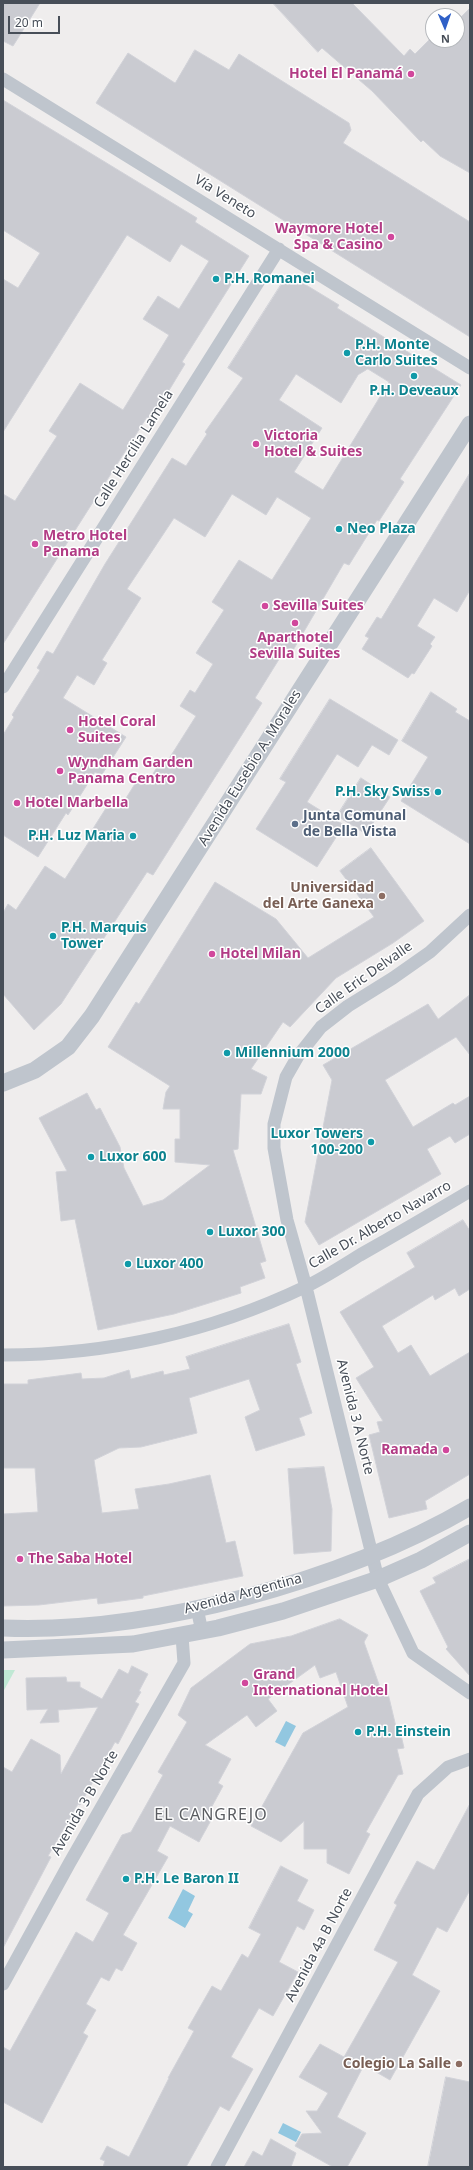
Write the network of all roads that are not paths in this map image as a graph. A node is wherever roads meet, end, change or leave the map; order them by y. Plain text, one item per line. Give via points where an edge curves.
1 (3, 79) edge
2 (279, 249) junction
3 (470, 368) edge
4 (470, 424) edge
5 (3, 687) edge
6 (470, 915) edge
7 (3, 1083) edge
8 (470, 1191) edge
9 (306, 1287) junction
10 (3, 1355) edge
11 (470, 1507) edge
12 (470, 1533) edge
13 (372, 1554) junction
14 (378, 1579) junction
15 (197, 1608) junction
16 (3, 1628) edge
17 (202, 1632) junction
18 (182, 1636) junction
19 (3, 1650) edge
20 (470, 1693) edge
21 (470, 1759) edge
22 (3, 1984) edge
23 (217, 2167) edge

1 - 2 street, Vía Veneto
2 - 3 street, Vía Veneto
2 - 5 street, Calle Hercilia Lamela
4 - 7 street, Avenida Eusebio A. Morales via 92,1016 68,1047 35,1070
6 - 9 street, Calle Eric Delvalle via 430,952 321,1027 298,1056 286,1077 274,1124 274,1148 287,1220
8 - 9 street, Calle Dr. Alberto Navarro
9 - 10 street, Calle Dr. Alberto Navarro via 235,1317 177,1334 99,1349
9 - 13 street, Avenida 3 A Norte
11 - 13 street, Avenida Argentina via 403,1542
12 - 14 street, Avenida Argentina via 421,1560
13 - 14 street, Avenida 3 A Norte
13 - 15 street, Avenida Argentina via 271,1589
14 - 17 street, Avenida Argentina via 283,1611
14 - 20 street, Avenida 3 A Norte via 413,1653
15 - 16 street, Avenida Argentina via 164,1615 74,1626
15 - 17 street
17 - 18 street, Avenida Argentina
18 - 19 street, Avenida Argentina via 133,1644
18 - 22 street, Avenida 3 B Norte via 184,1663
21 - 23 street, Avenida 4a B Norte via 448,1767 418,1794

